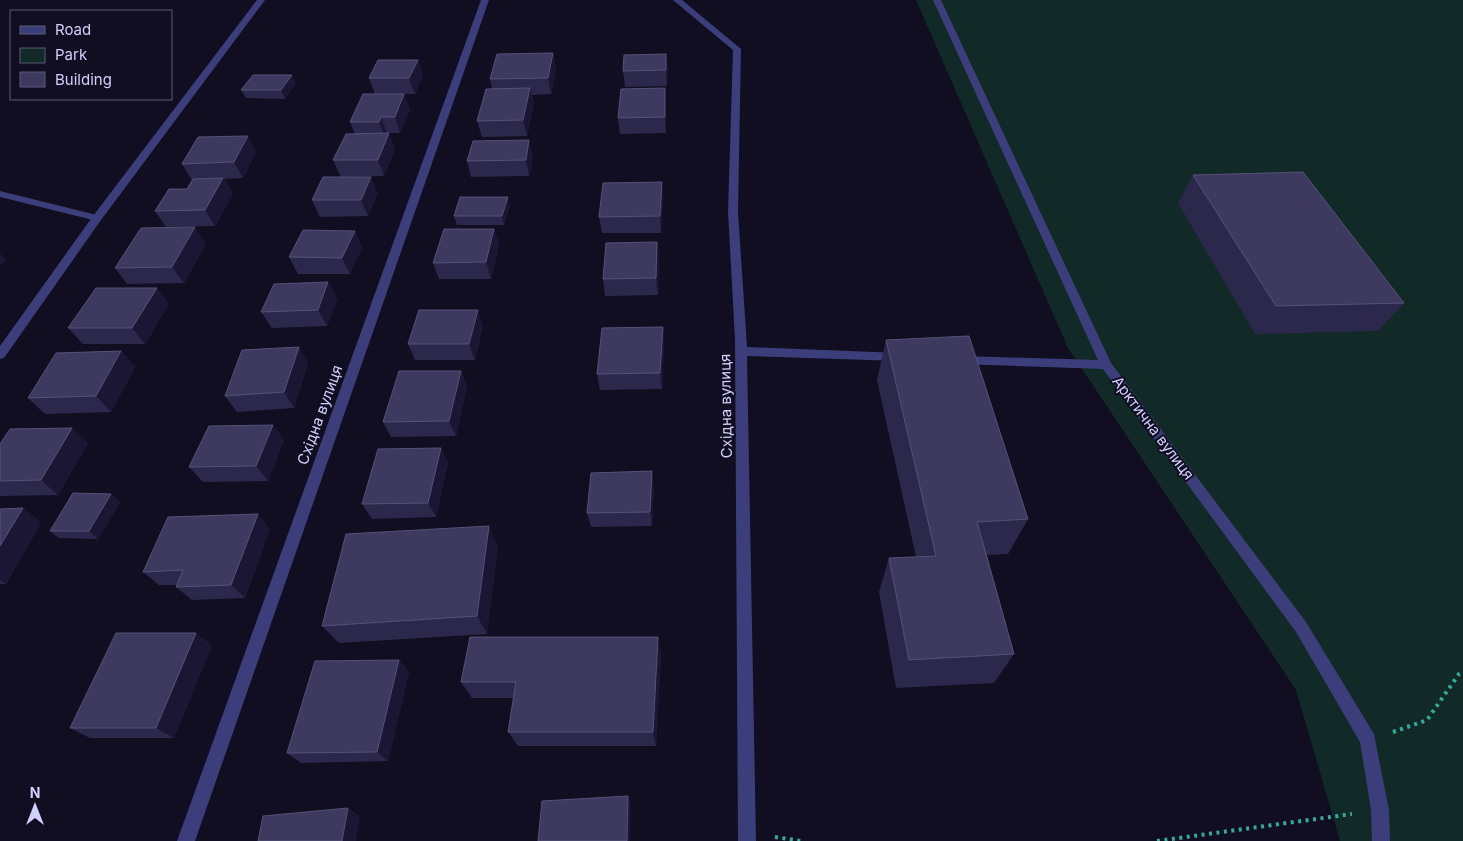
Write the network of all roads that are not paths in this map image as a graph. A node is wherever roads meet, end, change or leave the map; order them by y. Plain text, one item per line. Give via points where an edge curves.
1 (261, 0) edge
2 (485, 0) edge
3 (677, 0) edge
4 (937, 0) edge
5 (0, 194) edge
6 (97, 218) junction
7 (741, 352) junction
8 (0, 355) edge
9 (909, 358) edge
10 (948, 359) edge
11 (1106, 365) junction
12 (186, 841) edge
13 (747, 841) edge
14 (1381, 841) edge

1 - 6 street
2 - 12 street, Східна вулиця
3 - 7 street, Східна вулиця via 737,49 733,212
4 - 11 street, Арктична вулиця
5 - 6 street
6 - 8 street
7 - 9 street
7 - 13 street, Східна вулиця
10 - 11 street
11 - 14 street, Арктична вулиця via 1301,627 1368,740 1380,810

